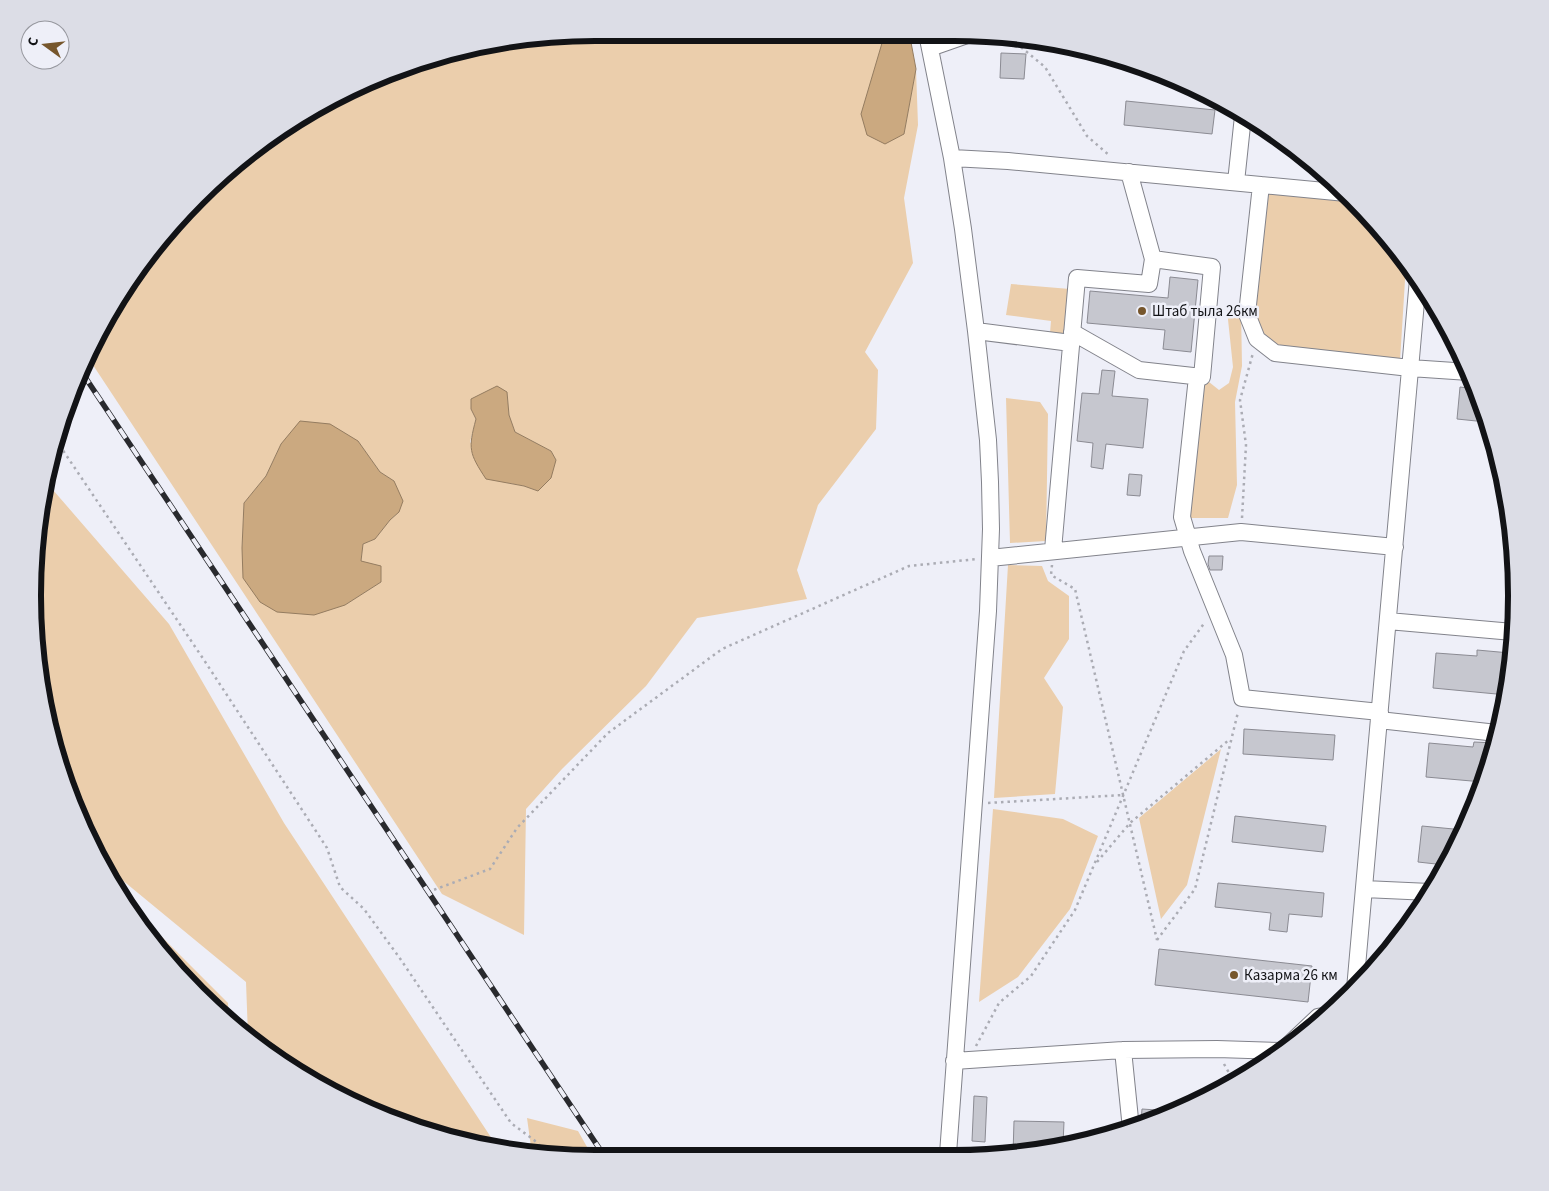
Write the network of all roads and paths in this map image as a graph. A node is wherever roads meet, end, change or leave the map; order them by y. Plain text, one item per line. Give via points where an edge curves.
1 (929, 41) edge
2 (1007, 44) edge
3 (1242, 123) edge
4 (952, 158) junction
5 (1128, 172) junction
6 (1236, 182) junction
7 (1261, 185) junction
8 (1332, 192) edge
9 (1153, 258) junction
10 (1417, 292) edge
11 (976, 331) junction
12 (1072, 337) junction
13 (1257, 339) junction
14 (1410, 368) junction
15 (1461, 371) edge
16 (1197, 377) junction
17 (61, 448) edge
18 (1241, 532) junction
19 (1188, 538) junction
20 (1394, 547) junction
21 (1053, 550) junction
22 (990, 558) junction
23 (1215, 609) junction
24 (1388, 621) junction
25 (1507, 631) edge
26 (1242, 698) junction
27 (1380, 716) junction
28 (1491, 732) edge
29 (1232, 738) junction
30 (1123, 795) junction
31 (974, 803) junction
32 (1130, 823) junction
33 (1094, 865) junction
34 (1364, 890) junction
35 (428, 892) dead end
36 (1421, 892) edge
37 (1356, 975) edge
38 (1123, 1050) junction
39 (1268, 1051) edge
40 (961, 1060) junction
41 (1130, 1121) edge
42 (541, 1147) edge
43 (949, 1150) edge

1 - 4 street
2 - 5 path via 1022,48 1045,67 1087,136
3 - 6 street
4 - 5 street
4 - 11 street
5 - 6 street
5 - 9 street
6 - 7 street
7 - 8 street
7 - 13 street via 1247,314
9 - 12 street via 1149,284 1077,278
9 - 16 street via 1212,267 1202,377
10 - 14 street
11 - 12 street
11 - 22 street via 988,440
12 - 16 street via 1139,370
12 - 21 street
13 - 14 street via 1275,354
13 - 18 path via 1240,400 1246,445
14 - 15 street
14 - 20 street
16 - 19 street via 1182,517
17 - 42 path via 327,848 340,887 364,909 394,949 511,1123
18 - 19 street
18 - 20 street
19 - 21 street
19 - 23 street
20 - 24 street
21 - 22 street
21 - 30 path via 1051,575 1075,589
22 - 31 street
22 - 35 path via 909,566 722,649 608,733 517,828 490,869
23 - 26 street via 1234,655
23 - 30 path via 1184,651
24 - 25 street
24 - 27 street
26 - 27 street
26 - 29 path
27 - 28 street
27 - 34 street
29 - 32 path
29 - 32 path via 1195,889 1157,940
30 - 31 path
30 - 32 path
30 - 33 path
31 - 40 street
32 - 33 path
33 - 40 path via 1075,910 1030,976 998,1003
34 - 36 street
34 - 37 street
38 - 39 street
38 - 40 street
38 - 41 street
40 - 43 street

